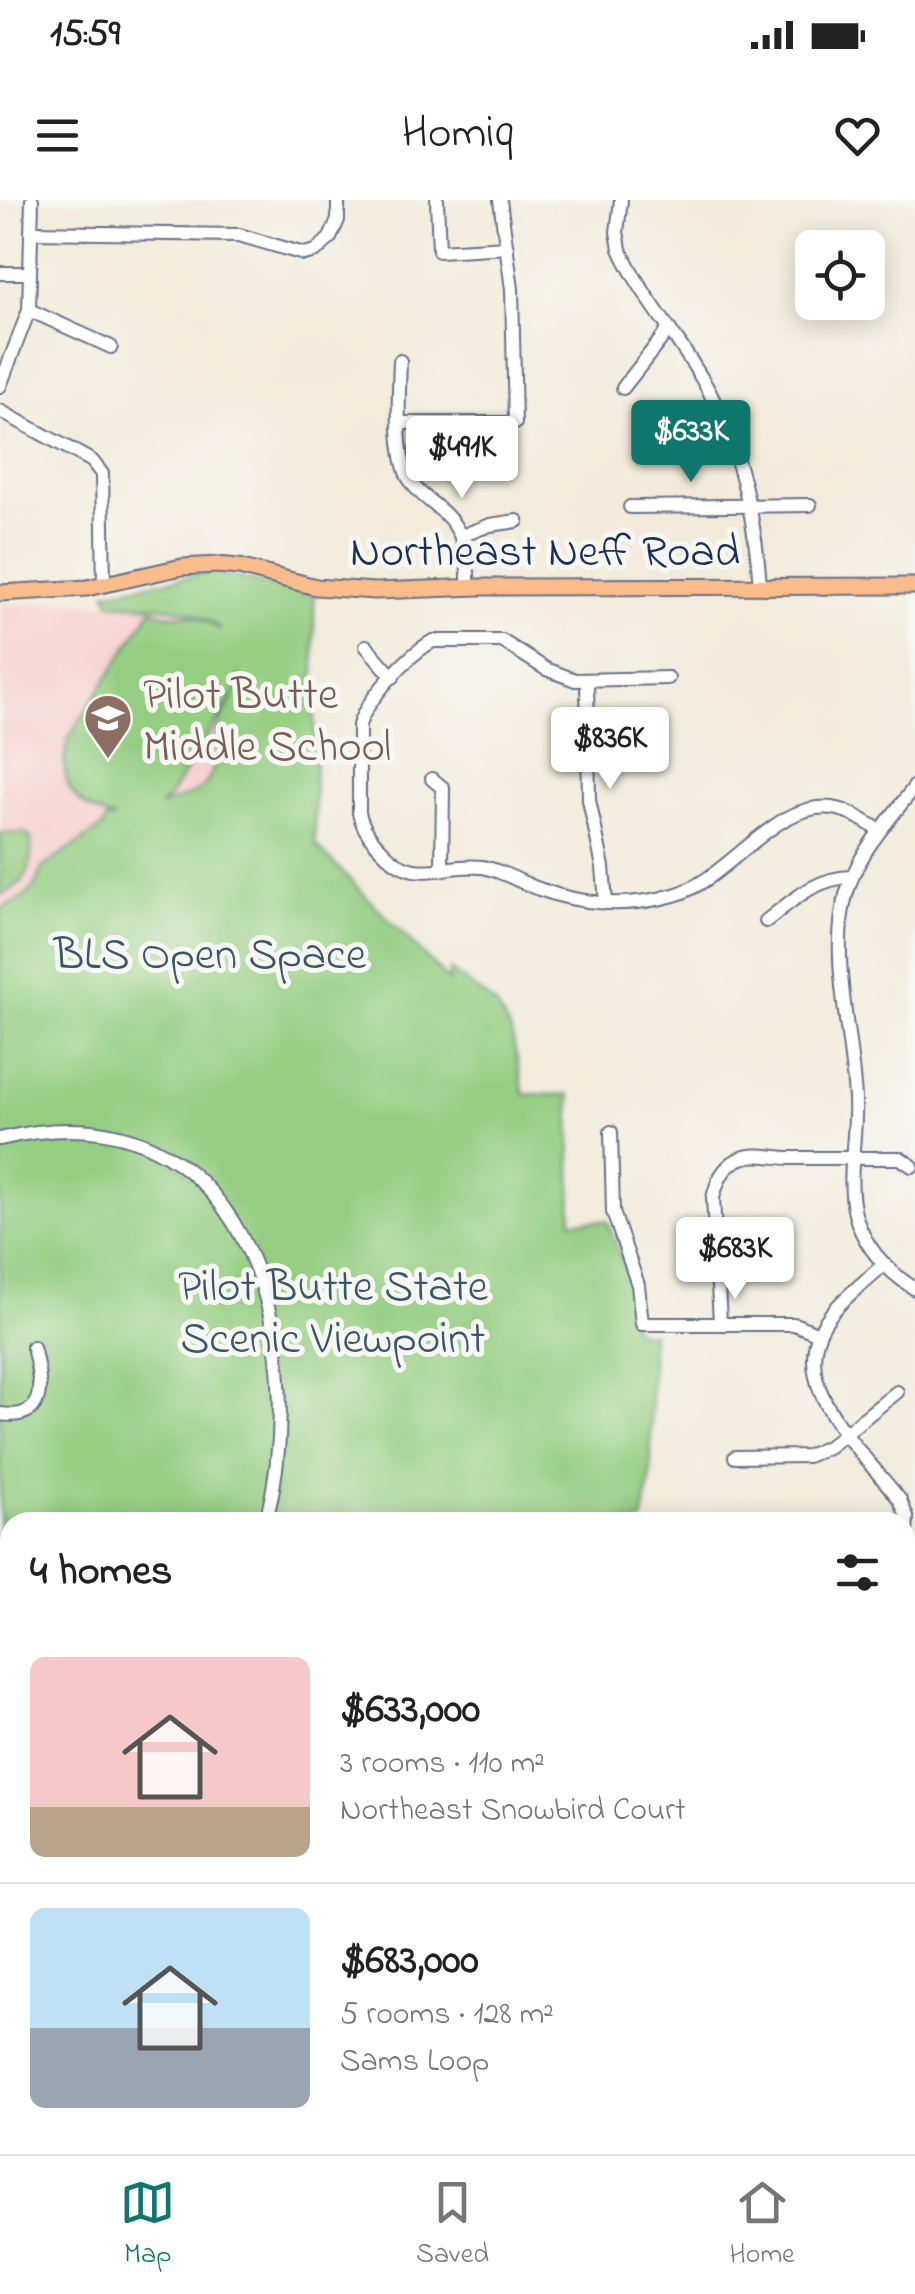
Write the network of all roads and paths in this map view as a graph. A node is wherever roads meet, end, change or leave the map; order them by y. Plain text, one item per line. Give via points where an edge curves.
1 (32, 200) edge
2 (338, 200) edge
3 (437, 200) edge
4 (500, 200) edge
5 (621, 200) edge
6 (31, 232) junction
7 (507, 247) junction
8 (0, 273) edge
9 (30, 273) junction
10 (30, 310) junction
11 (670, 329) junction
12 (111, 347) dead end
13 (400, 361) dead end
14 (0, 386) edge
15 (623, 388) dead end
16 (0, 411) edge
17 (401, 423) junction
18 (630, 506) dead end
19 (810, 506) dead end
20 (751, 507) junction
21 (517, 522) dead end
22 (461, 536) junction
23 (104, 584) junction
24 (760, 585) junction
25 (915, 586) edge
26 (468, 587) junction
27 (0, 593) edge
28 (366, 646) dead end
29 (393, 677) junction
30 (668, 678) dead end
31 (587, 681) junction
32 (432, 779) dead end
33 (915, 786) edge
34 (878, 829) junction
35 (442, 870) junction
36 (852, 877) junction
37 (606, 903) junction
38 (766, 921) dead end
39 (611, 1132) dead end
40 (0, 1140) edge
41 (853, 1158) junction
42 (912, 1166) dead end
43 (882, 1266) junction
44 (915, 1290) edge
45 (720, 1322) junction
46 (819, 1334) junction
47 (32, 1347) dead end
48 (897, 1392) dead end
49 (0, 1414) edge
50 (846, 1432) junction
51 (734, 1457) dead end
52 (268, 1512) edge
53 (905, 1512) edge

1 - 6 street
2 - 6 street via 330,238 304,254 239,234
3 - 7 street via 438,251
4 - 7 street
5 - 11 street via 620,249
6 - 9 street
7 - 17 street via 515,423
8 - 9 street
9 - 10 street
10 - 12 street
10 - 14 street
11 - 15 street
11 - 20 street via 709,391 739,458
13 - 17 street
16 - 23 street via 92,461 102,474
17 - 22 street via 410,479
18 - 20 street
19 - 20 street
20 - 24 street
21 - 22 street
22 - 26 street
23 - 26 main road, Northeast Neff Road via 217,565 344,590
23 - 27 main road, Northeast Neff Road
24 - 25 main road, Northeast Neff Road
24 - 26 main road, Northeast Neff Road
28 - 29 street
29 - 31 street via 434,642 502,641 546,670
29 - 35 street via 359,724 359,813 390,860 413,871
30 - 31 street
31 - 37 street via 589,800
32 - 35 street via 443,788
33 - 34 street
34 - 36 street
34 - 37 street via 832,807 802,811 778,822 706,882 675,895
35 - 37 street via 488,868 563,897
36 - 38 street via 806,890
36 - 41 street via 840,932 855,1102
39 - 45 street via 614,1212 638,1285 642,1324
40 - 52 street via 38,1131 119,1137 182,1166 230,1214 262,1286 278,1355 276,1464
41 - 42 street via 900,1158
41 - 43 street via 855,1214
41 - 45 street via 758,1154 721,1174 713,1198
43 - 44 street
43 - 46 street
45 - 46 street via 794,1324
46 - 50 street via 815,1382
47 - 49 street via 40,1373 38,1400 23,1414
48 - 50 street
50 - 51 street via 807,1456
50 - 53 street

